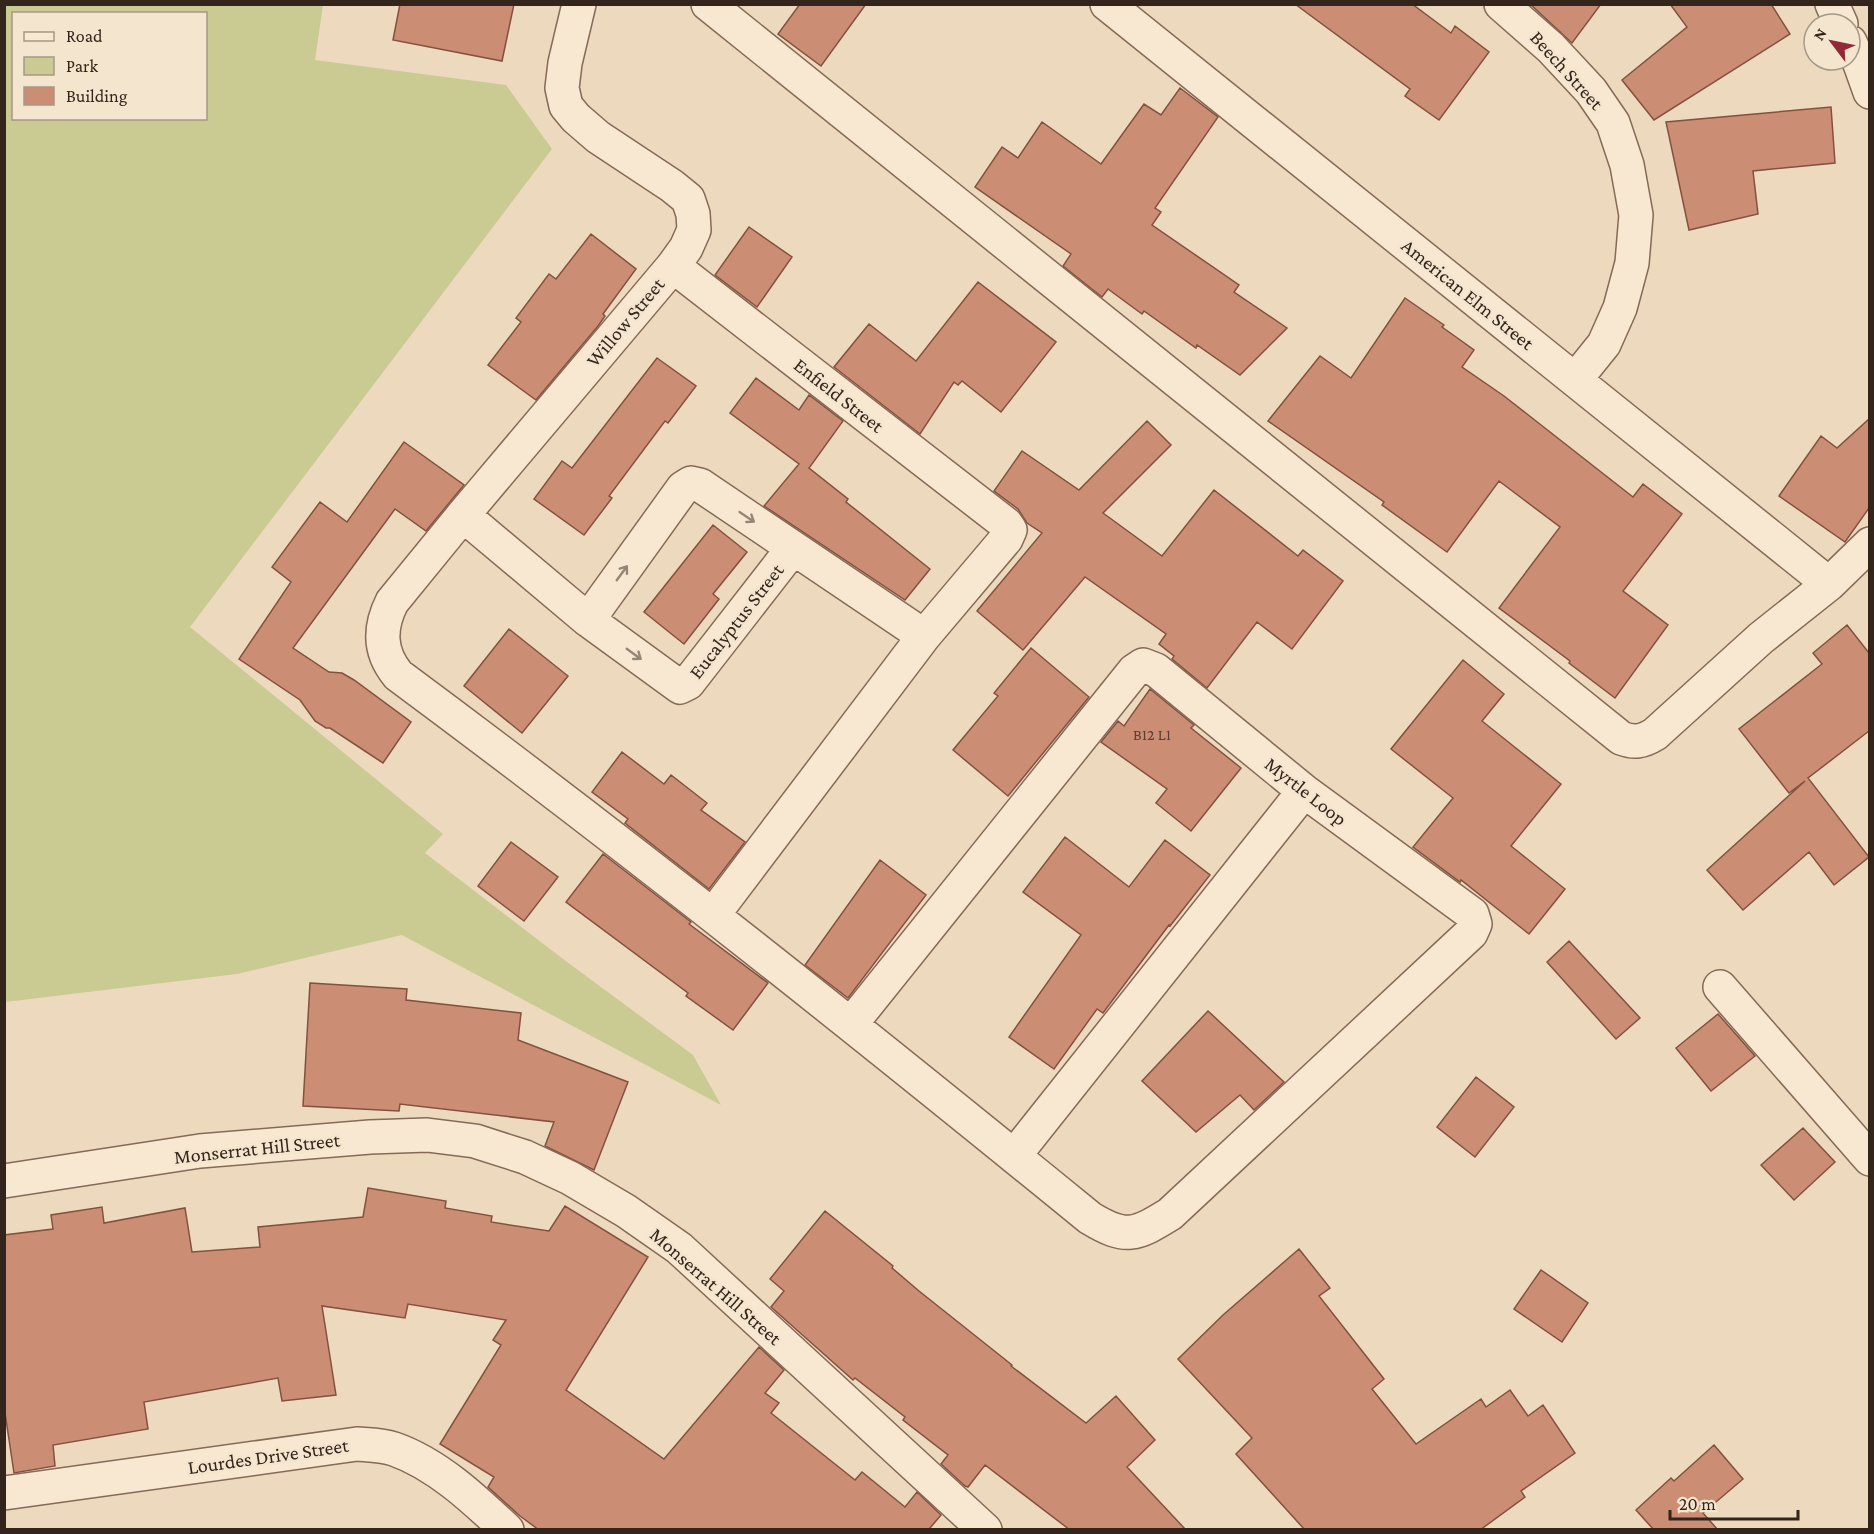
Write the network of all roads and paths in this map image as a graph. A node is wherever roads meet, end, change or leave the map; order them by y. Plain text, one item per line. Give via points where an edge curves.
1 (579, 4) edge
2 (708, 4) edge
3 (1107, 4) edge
4 (1501, 4) edge
5 (1862, 70) edge
6 (1869, 92) edge
7 (673, 266) junction
8 (1575, 380) junction
9 (463, 515) junction
10 (1869, 543) edge
11 (793, 548) junction
12 (1828, 584) junction
13 (588, 620) junction
14 (924, 636) junction
15 (1304, 791) junction
16 (714, 915) junction
17 (1720, 987) dead end
18 (851, 1024) junction
19 (1014, 1156) junction
20 (1869, 1159) edge
21 (4, 1181) edge
22 (4, 1493) edge
23 (507, 1530) edge
24 (985, 1530) edge

1 - 7 street, Willow Street via 565,63 562,88 566,106 598,137 688,199 694,230
2 - 12 street via 1621,738 1632,742 1655,734 1761,638
3 - 8 street, American Elm Street
4 - 8 street, Beech Street via 1551,48 1591,91 1613,123 1627,165 1636,215 1632,263 1620,308 1604,344
5 - 6 street
7 - 9 street, Willow Street
7 - 14 street, Enfield Street via 1006,524 1010,530 1006,539
8 - 12 street, American Elm Street
9 - 13 street, Eucalyptus Street
9 - 16 street, Willow Street via 386,614 382,641 391,666
10 - 12 street
13 -> 11 street, Eucalyptus Street via 683,488 691,483 700,485
13 -> 11 street, Eucalyptus Street via 680,687 688,683
11 - 14 street, Eucalyptus Street
14 - 16 street
15 - 18 street, Myrtle Loop via 1156,670 1143,665 1134,671
15 - 19 street
15 - 19 street, Myrtle Loop via 1472,914 1475,924 1471,933 1170,1214 1149,1227 1130,1233 1110,1230
16 - 18 street
17 - 20 street
18 - 19 street
21 - 24 street, Monserrat Hill Street via 200,1151 370,1137 428,1135 475,1141 525,1157 570,1178 680,1248
22 - 23 street, Lourdes Drive Street via 357,1444 391,1448 413,1459 459,1486

